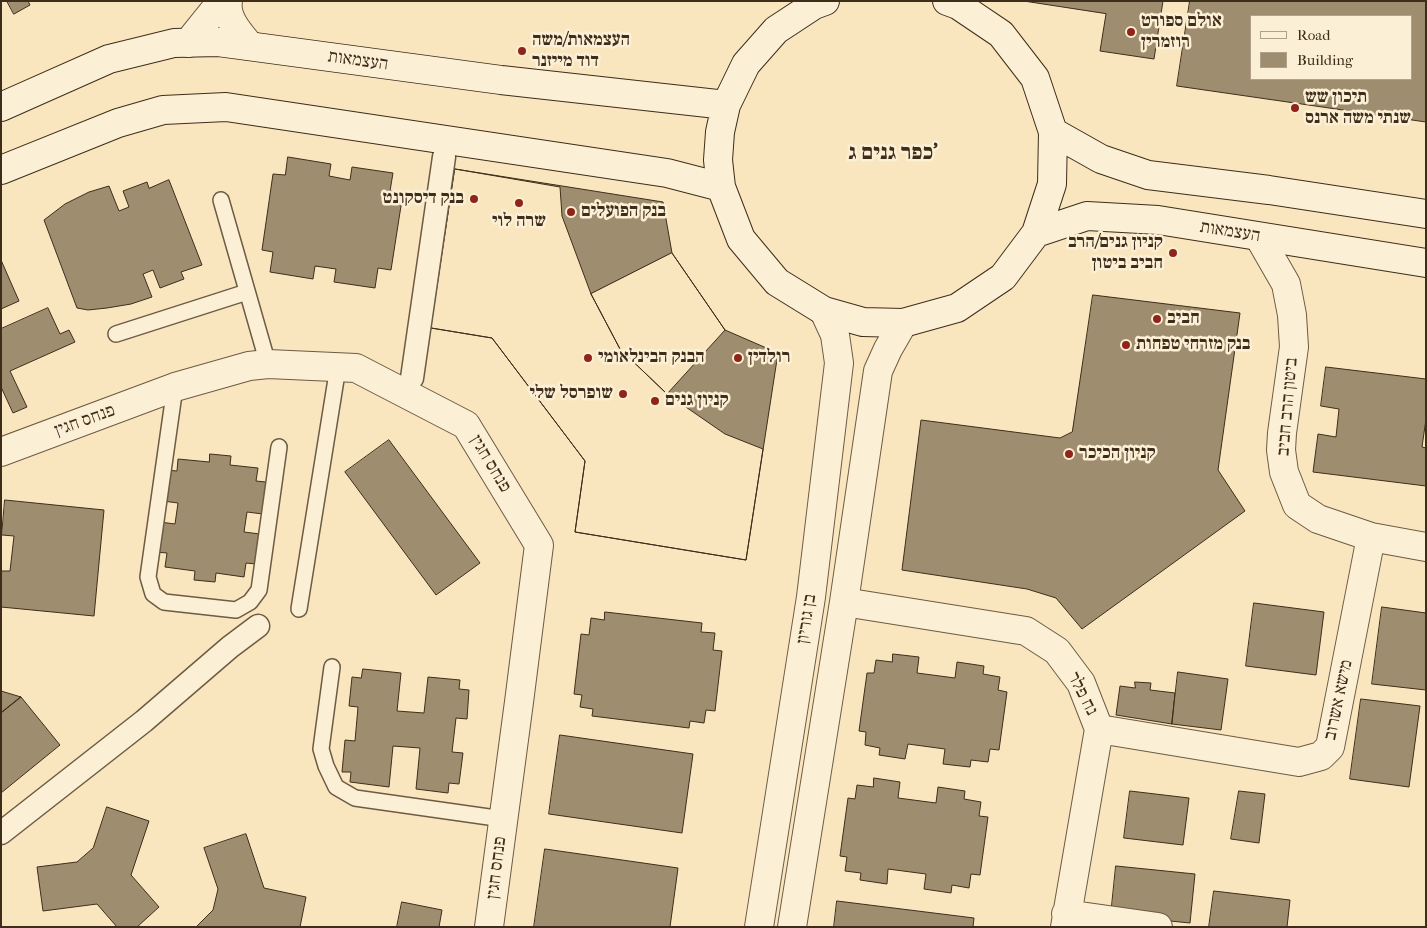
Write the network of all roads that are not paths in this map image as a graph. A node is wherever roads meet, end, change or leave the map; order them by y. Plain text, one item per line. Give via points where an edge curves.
1 (220, 1) edge
2 (228, 1) edge
3 (825, 1) edge
4 (947, 1) edge
5 (188, 42) junction
6 (250, 46) junction
7 (726, 105) junction
8 (1, 107) edge
9 (1053, 132) junction
10 (444, 157) dead end
11 (1, 170) edge
12 (721, 187) junction
13 (221, 200) dead end
14 (1426, 214) edge
15 (1036, 233) junction
16 (1259, 236) junction
17 (1426, 262) edge
18 (247, 292) junction
19 (824, 311) junction
20 (903, 322) junction
21 (116, 334) dead end
22 (268, 364) junction
23 (338, 367) junction
24 (412, 378) dead end
25 (175, 388) junction
26 (279, 448) dead end
27 (1, 452) edge
28 (1371, 537) junction
29 (1426, 547) edge
30 (844, 602) junction
31 (299, 609) dead end
32 (258, 626) dead end
33 (332, 667) dead end
34 (1099, 729) junction
35 (503, 819) junction
36 (1, 833) edge
37 (1065, 920) edge
38 (489, 927) edge
39 (759, 927) edge
40 (792, 927) edge
41 (1158, 927) edge

1 - 5 street
2 - 6 street via 226,8 237,32
3 - 7 street via 776,30 746,64
4 - 9 street via 1001,34 1035,78
5 - 6 street, העצמאות
5 - 8 street, העצמאות via 109,59
6 - 7 street, העצמאות via 501,80
7 - 12 street via 718,160
9 - 14 street via 1101,158 1148,175
9 - 15 street via 1052,184
10 - 24 street
11 - 12 street via 118,123 163,110 226,107 667,172
12 - 19 street via 741,239 777,282
13 - 18 lane
15 - 16 street, העצמאות via 1087,216 1158,220
15 - 20 street via 1003,277 956,308
16 - 17 street, העצמאות
16 - 28 street, ביטון הרב חביב via 1286,284 1292,315 1294,347 1281,450 1284,472 1297,505 1318,519
18 - 21 lane
18 - 22 lane
19 - 20 street via 863,322
19 - 39 street, בן גוריון via 834,335 839,363 811,597
20 - 30 street, בן גוריון via 878,371
22 - 23 street, פנחס חגין
22 - 25 street, פנחס חגין via 249,366
23 - 31 lane
23 - 35 street, פנחס חגין via 356,368 466,425 539,545
25 - 26 lane via 148,577 153,594 164,602 236,610 250,602 259,590
25 - 27 street, פנחס חגין
28 - 29 street, ביטון הרב חביב
28 - 34 street, מישא אשרוב via 1330,747 1321,756 1299,762
30 - 34 street, נח פלר via 1026,631 1057,651 1081,683
30 - 40 street, בן גוריון
32 - 36 street
33 - 35 lane via 321,749 336,787 355,798
34 - 37 street, נח פלר
35 - 38 street, פנחס חגין
37 - 41 street

